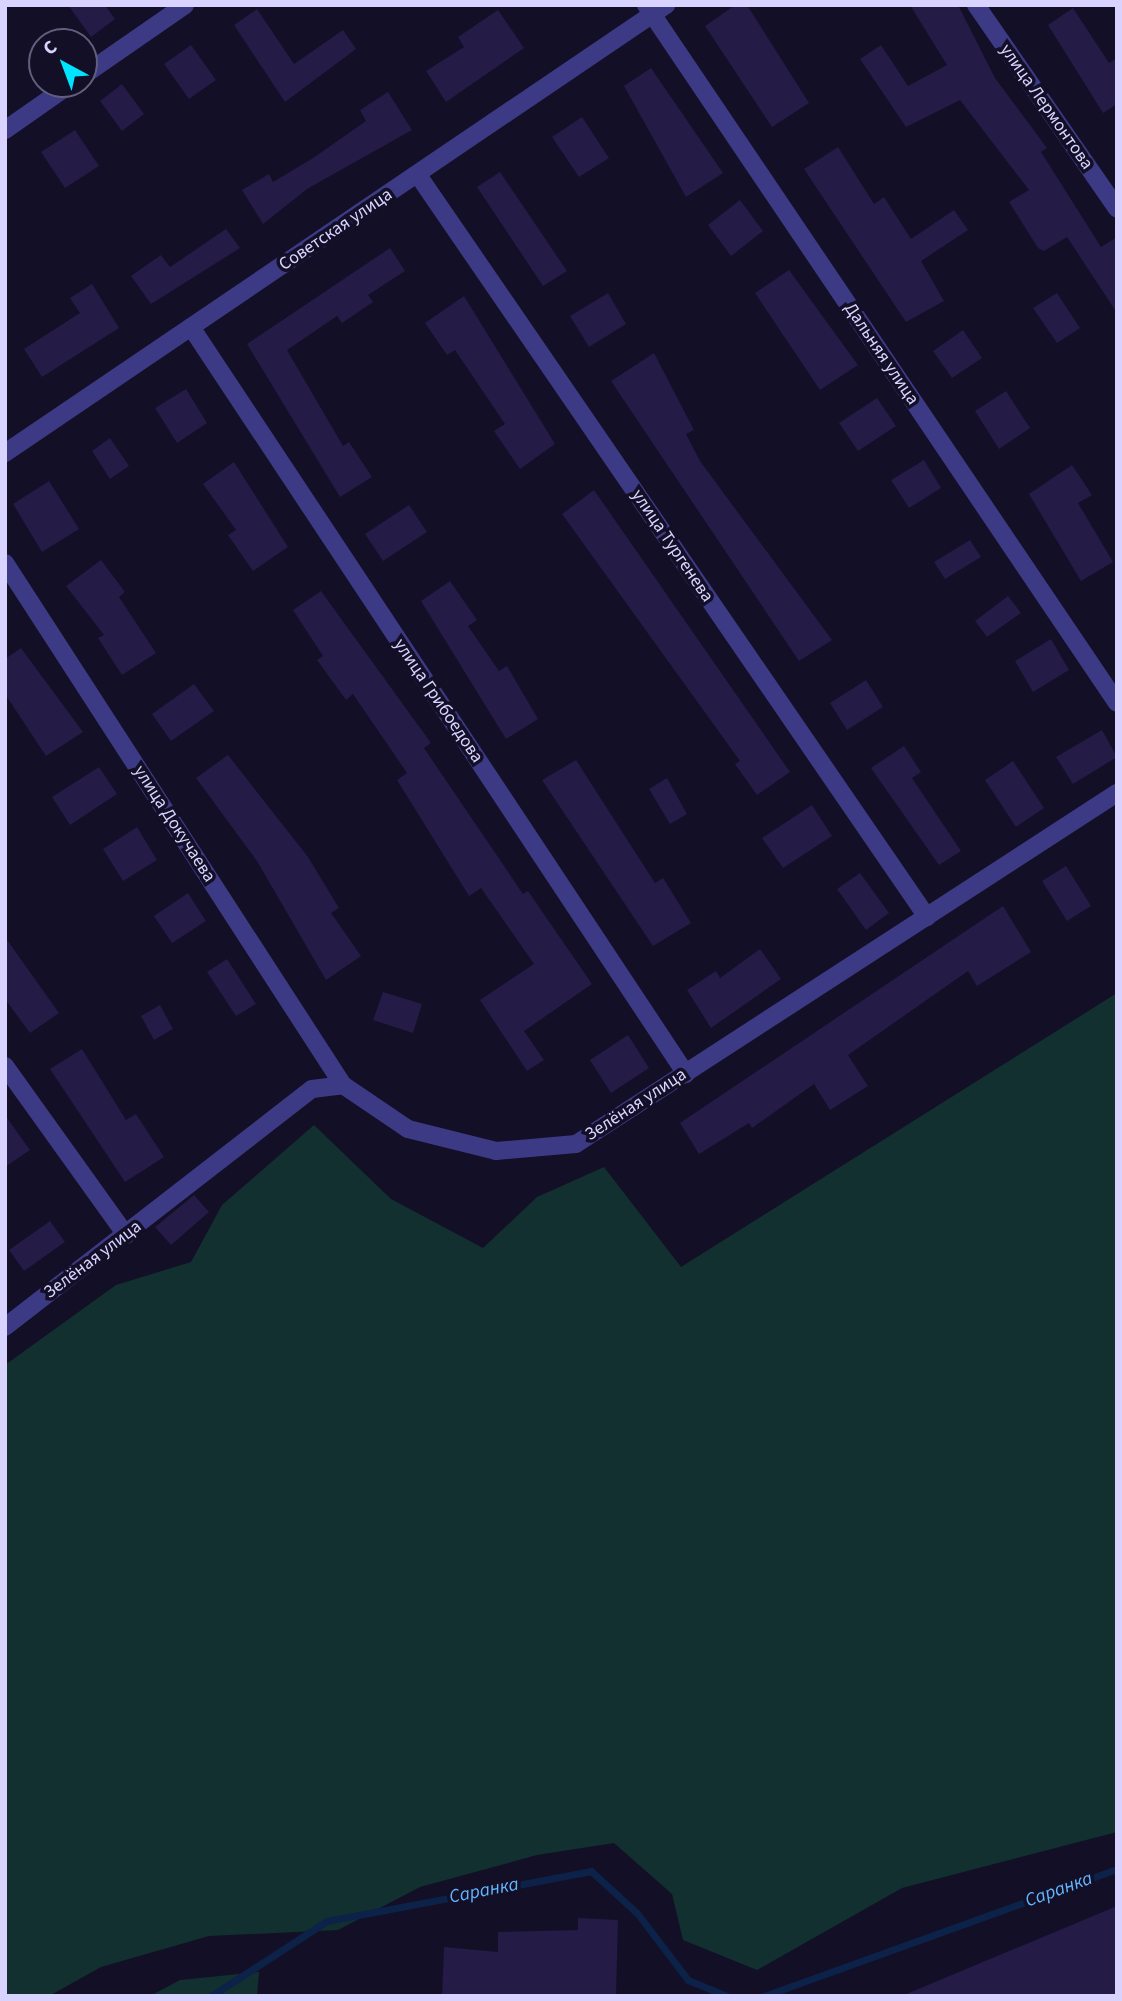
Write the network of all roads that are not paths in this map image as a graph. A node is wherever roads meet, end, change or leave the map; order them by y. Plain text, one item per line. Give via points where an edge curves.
1 (185, 5) edge
2 (976, 5) edge
3 (654, 8) edge
4 (98, 65) edge
5 (52, 98) edge
6 (5, 130) edge
7 (418, 175) junction
8 (1117, 209) edge
9 (191, 327) junction
10 (5, 453) edge
11 (5, 563) edge
12 (1117, 703) edge
13 (1117, 793) edge
14 (927, 917) junction
15 (5, 1066) edge
16 (686, 1074) junction
17 (343, 1085) junction
18 (126, 1235) junction
19 (5, 1327) edge

1 - 4 street
2 - 8 street, улица Лермонтова
3 - 7 street, Советская улица
3 - 12 street, Дальняя улица
5 - 6 street
7 - 9 street, Советская улица
7 - 14 street, улица Тургенева
9 - 10 street, Советская улица
9 - 16 street, улица Грибоедова
11 - 17 street, улица Докучаева
13 - 14 street, Зелёная улица
14 - 16 street, Зелёная улица
15 - 18 street
16 - 17 street, Зелёная улица via 576,1144 496,1151 408,1129
17 - 18 street, Зелёная улица via 312,1089
18 - 19 street, Зелёная улица

